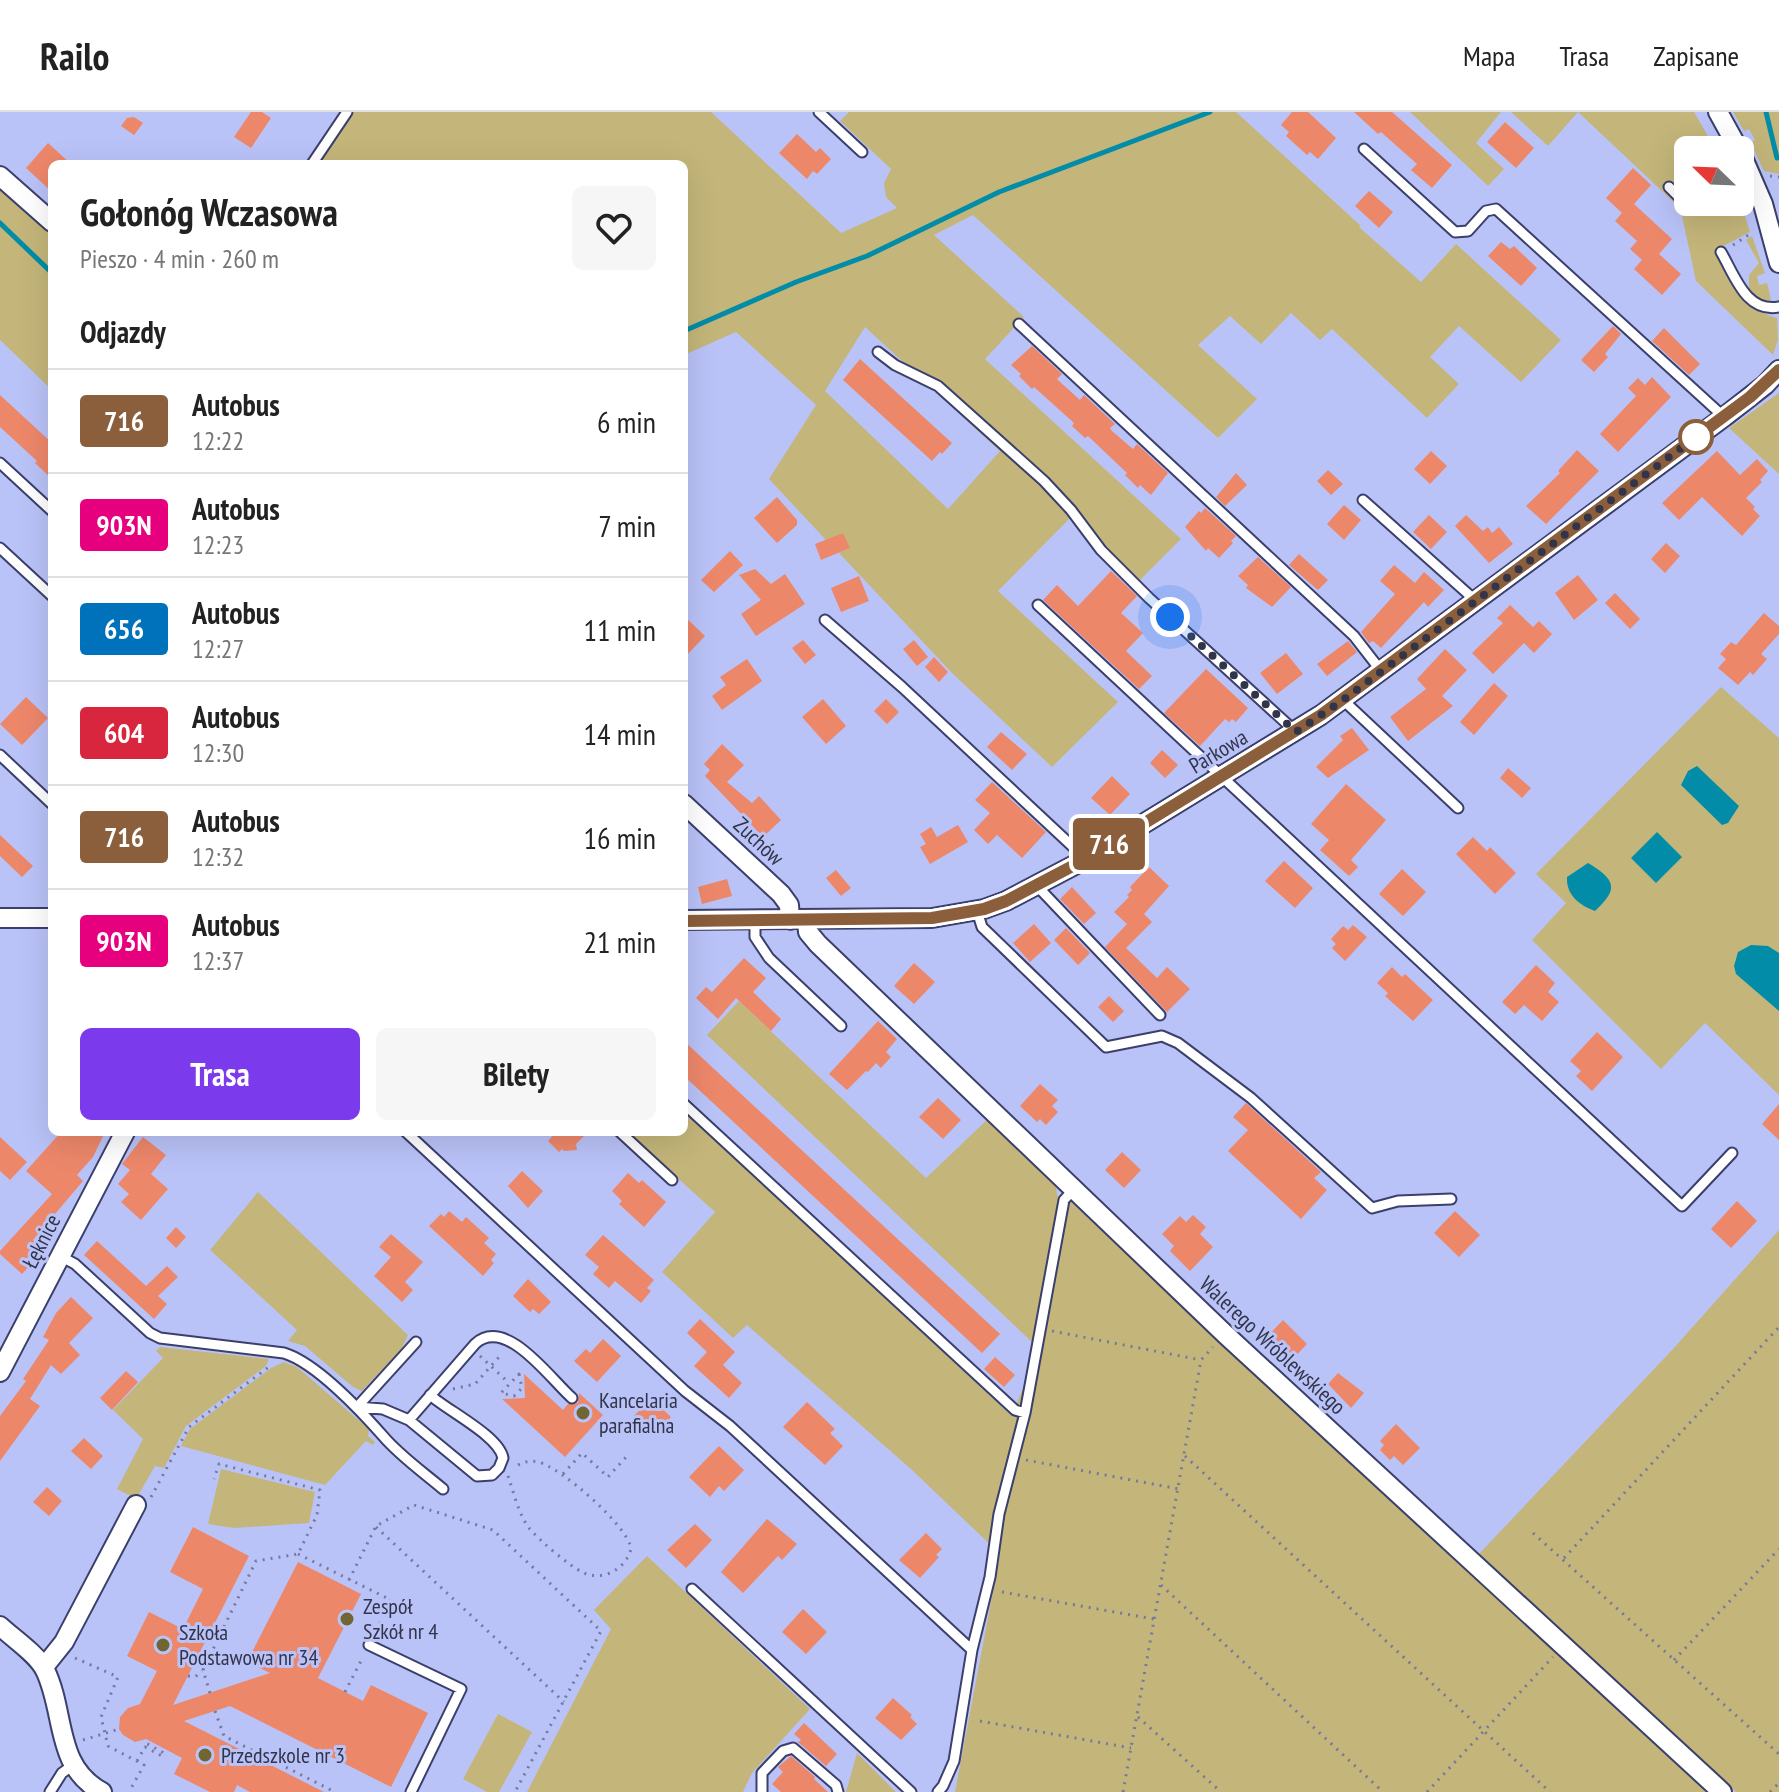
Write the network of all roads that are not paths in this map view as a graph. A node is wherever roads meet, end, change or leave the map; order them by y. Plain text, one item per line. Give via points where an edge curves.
1 (347, 112) edge
2 (819, 112) edge
3 (1718, 112) edge
4 (1732, 136) edge
5 (1364, 149) dead end
6 (862, 152) dead end
7 (315, 160) edge
8 (0, 176) edge
9 (1754, 183) edge
10 (1669, 187) dead end
11 (1674, 192) edge
12 (1759, 194) junction
13 (1754, 196) edge
14 (48, 218) edge
15 (1721, 252) road end
16 (1779, 263) edge
17 (1779, 307) edge
18 (1019, 324) dead end
19 (878, 352) dead end
20 (1779, 370) edge
21 (1724, 417) junction
22 (0, 463) edge
23 (1363, 500) dead end
24 (48, 507) edge
25 (0, 548) edge
26 (48, 592) edge
27 (1476, 601) junction
28 (1038, 605) dead end
29 (825, 620) dead end
30 (1382, 672) junction
31 (1343, 700) junction
32 (1296, 732) junction
33 (0, 755) edge
34 (1221, 777) junction
35 (48, 800) edge
36 (688, 808) edge
37 (1458, 808) dead end
38 (1086, 859) junction
39 (1037, 886) junction
40 (977, 911) junction
41 (0, 918) edge
42 (48, 918) edge
43 (688, 920) edge
44 (755, 920) junction
45 (798, 920) junction
46 (1160, 1015) dead end
47 (841, 1026) dead end
48 (688, 1108) edge
49 (123, 1136) edge
50 (410, 1136) edge
51 (624, 1136) edge
52 (1732, 1153) dead end
53 (672, 1180) dead end
54 (1074, 1189) junction
55 (1451, 1199) dead end
56 (60, 1256) junction
57 (416, 1342) dead end
58 (0, 1372) edge
59 (430, 1395) junction
60 (572, 1398) dead end
61 (357, 1407) junction
62 (1025, 1413) junction
63 (409, 1420) junction
64 (443, 1489) dead end
65 (136, 1505) road end
66 (692, 1589) dead end
67 (0, 1626) edge
68 (369, 1645) road end
69 (972, 1650) junction
70 (44, 1667) junction
71 (73, 1765) junction
72 (50, 1792) edge
73 (102, 1792) edge
74 (411, 1792) edge
75 (764, 1792) edge
76 (838, 1792) edge
77 (911, 1792) edge
78 (938, 1792) edge
79 (1722, 1792) edge

1 - 7 lane
2 - 6 lane
3 - 4 street
5 - 21 lane via 1455,232 1468,231 1486,211 1496,209
8 - 14 street
9 - 12 street
10 - 11 lane
12 - 13 lane
12 - 16 street
15 - 17 lane via 1750,301
18 - 30 lane via 1354,636
19 - 32 lane via 938,386 1044,481 1149,598
20 - 21 street, Parkowa
21 - 27 street, Parkowa
22 - 24 lane
23 - 27 lane
25 - 26 lane
27 - 30 street, Parkowa
28 - 34 lane
29 - 38 lane
30 - 31 street, Parkowa
31 - 32 street, Parkowa
31 - 37 lane
32 - 34 street, Parkowa
33 - 35 lane
34 - 38 street, Parkowa
34 - 52 lane via 1682,1206
36 - 45 street, Zuchów via 781,894
38 - 39 street, Parkowa
39 - 40 street, Parkowa
39 - 46 lane
40 - 45 street, Parkowa via 932,918
40 - 55 lane via 982,927 1106,1047 1162,1036 1178,1043 1251,1098 1372,1208 1398,1201
41 - 42 street
43 - 44 street, Parkowa
44 - 45 street, Parkowa
44 - 47 lane via 755,937 769,958
45 - 54 street, Walerego Wróblewskiego
48 - 62 lane via 1015,1410
49 - 56 street, Łęknice
50 - 69 lane
51 - 53 lane
54 - 62 lane via 1064,1200
54 - 79 street, Walerego Wróblewskiego
56 - 58 street, Łęknice
56 - 61 lane via 155,1336 284,1353 307,1365
57 - 61 lane
59 - 60 lane via 479,1340 491,1335 520,1348
59 - 63 lane
59 - 63 lane via 498,1446 499,1468 492,1475 477,1476
61 - 63 lane via 376,1407
61 - 64 lane
62 - 69 lane
65 - 70 street via 58,1651
66 - 77 lane
67 - 70 street
68 - 74 lane via 461,1689
69 - 78 lane via 954,1761
70 - 71 street
71 - 72 lane
71 - 73 street
75 - 76 lane via 762,1773 793,1748

